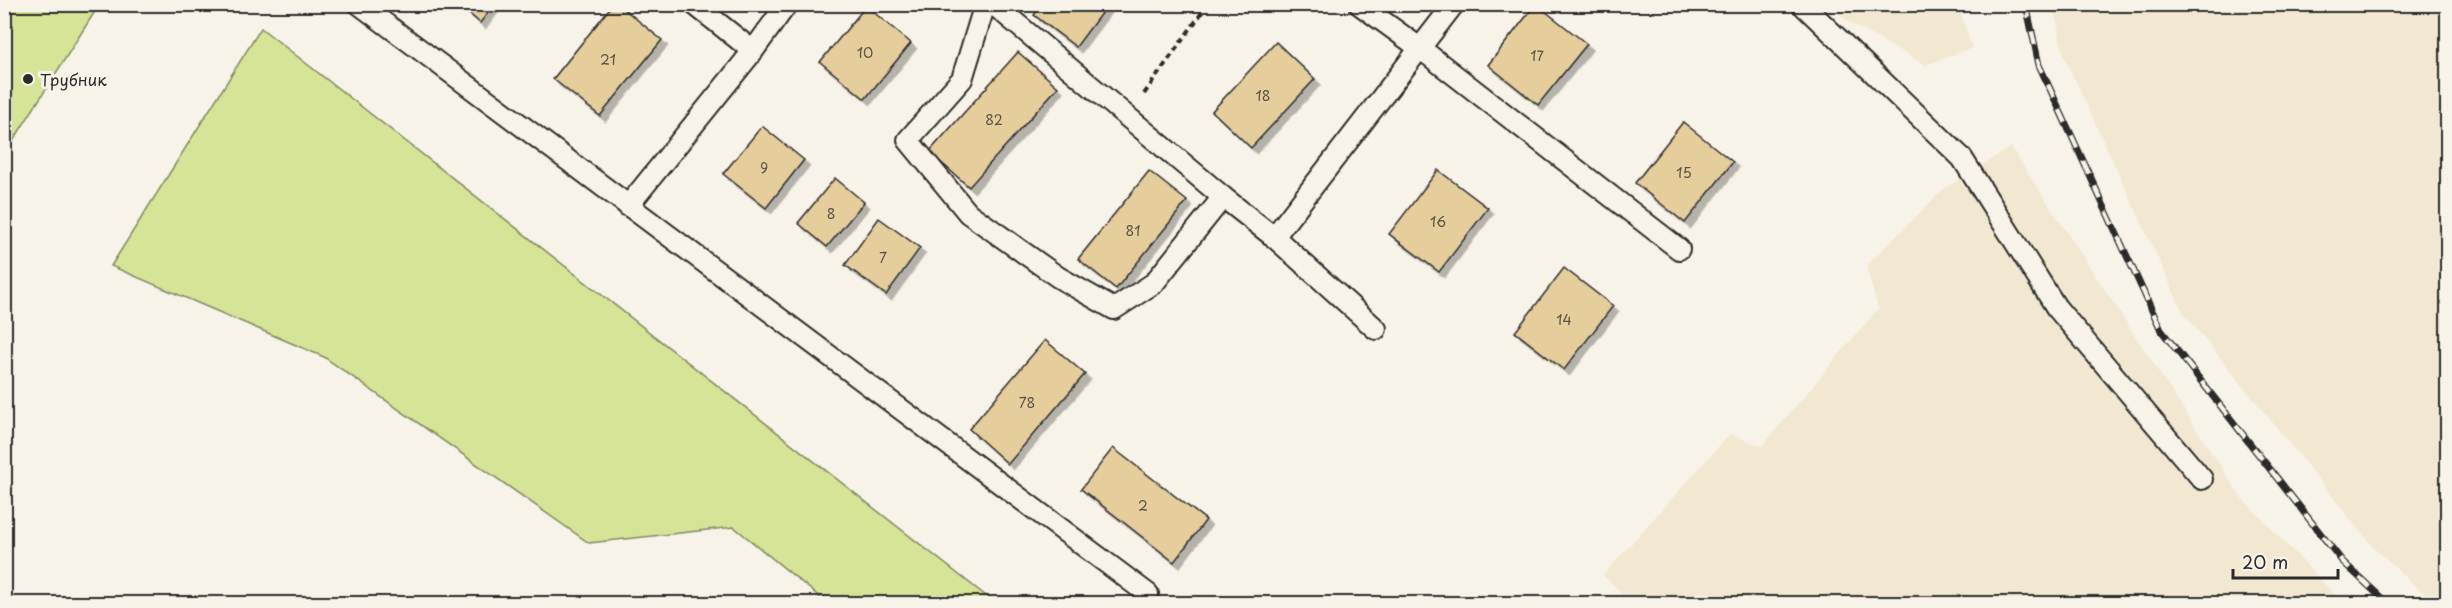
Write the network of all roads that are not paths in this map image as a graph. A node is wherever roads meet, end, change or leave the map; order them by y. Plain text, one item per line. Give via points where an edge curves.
1 (359, 4) edge
2 (694, 4) edge
3 (787, 4) edge
4 (985, 4) edge
5 (993, 4) edge
6 (1359, 4) edge
7 (1454, 4) edge
8 (1802, 4) edge
9 (1421, 49) junction
10 (753, 51) junction
11 (1223, 197) junction
12 (628, 206) junction
13 (1274, 237) junction
14 (1679, 249) dead end
15 (1376, 328) dead end
16 (2202, 479) dead end
17 (1148, 594) dead end

1 - 12 lane
2 - 10 lane
3 - 10 lane
4 - 11 lane via 963,79 908,140 968,213 1058,277 1114,309 1154,283
5 - 11 lane
6 - 9 lane
7 - 9 lane
8 - 16 lane via 1962,158 2056,307
9 - 13 lane
9 - 14 lane
10 - 12 lane
11 - 13 lane
12 - 17 lane
13 - 15 lane

